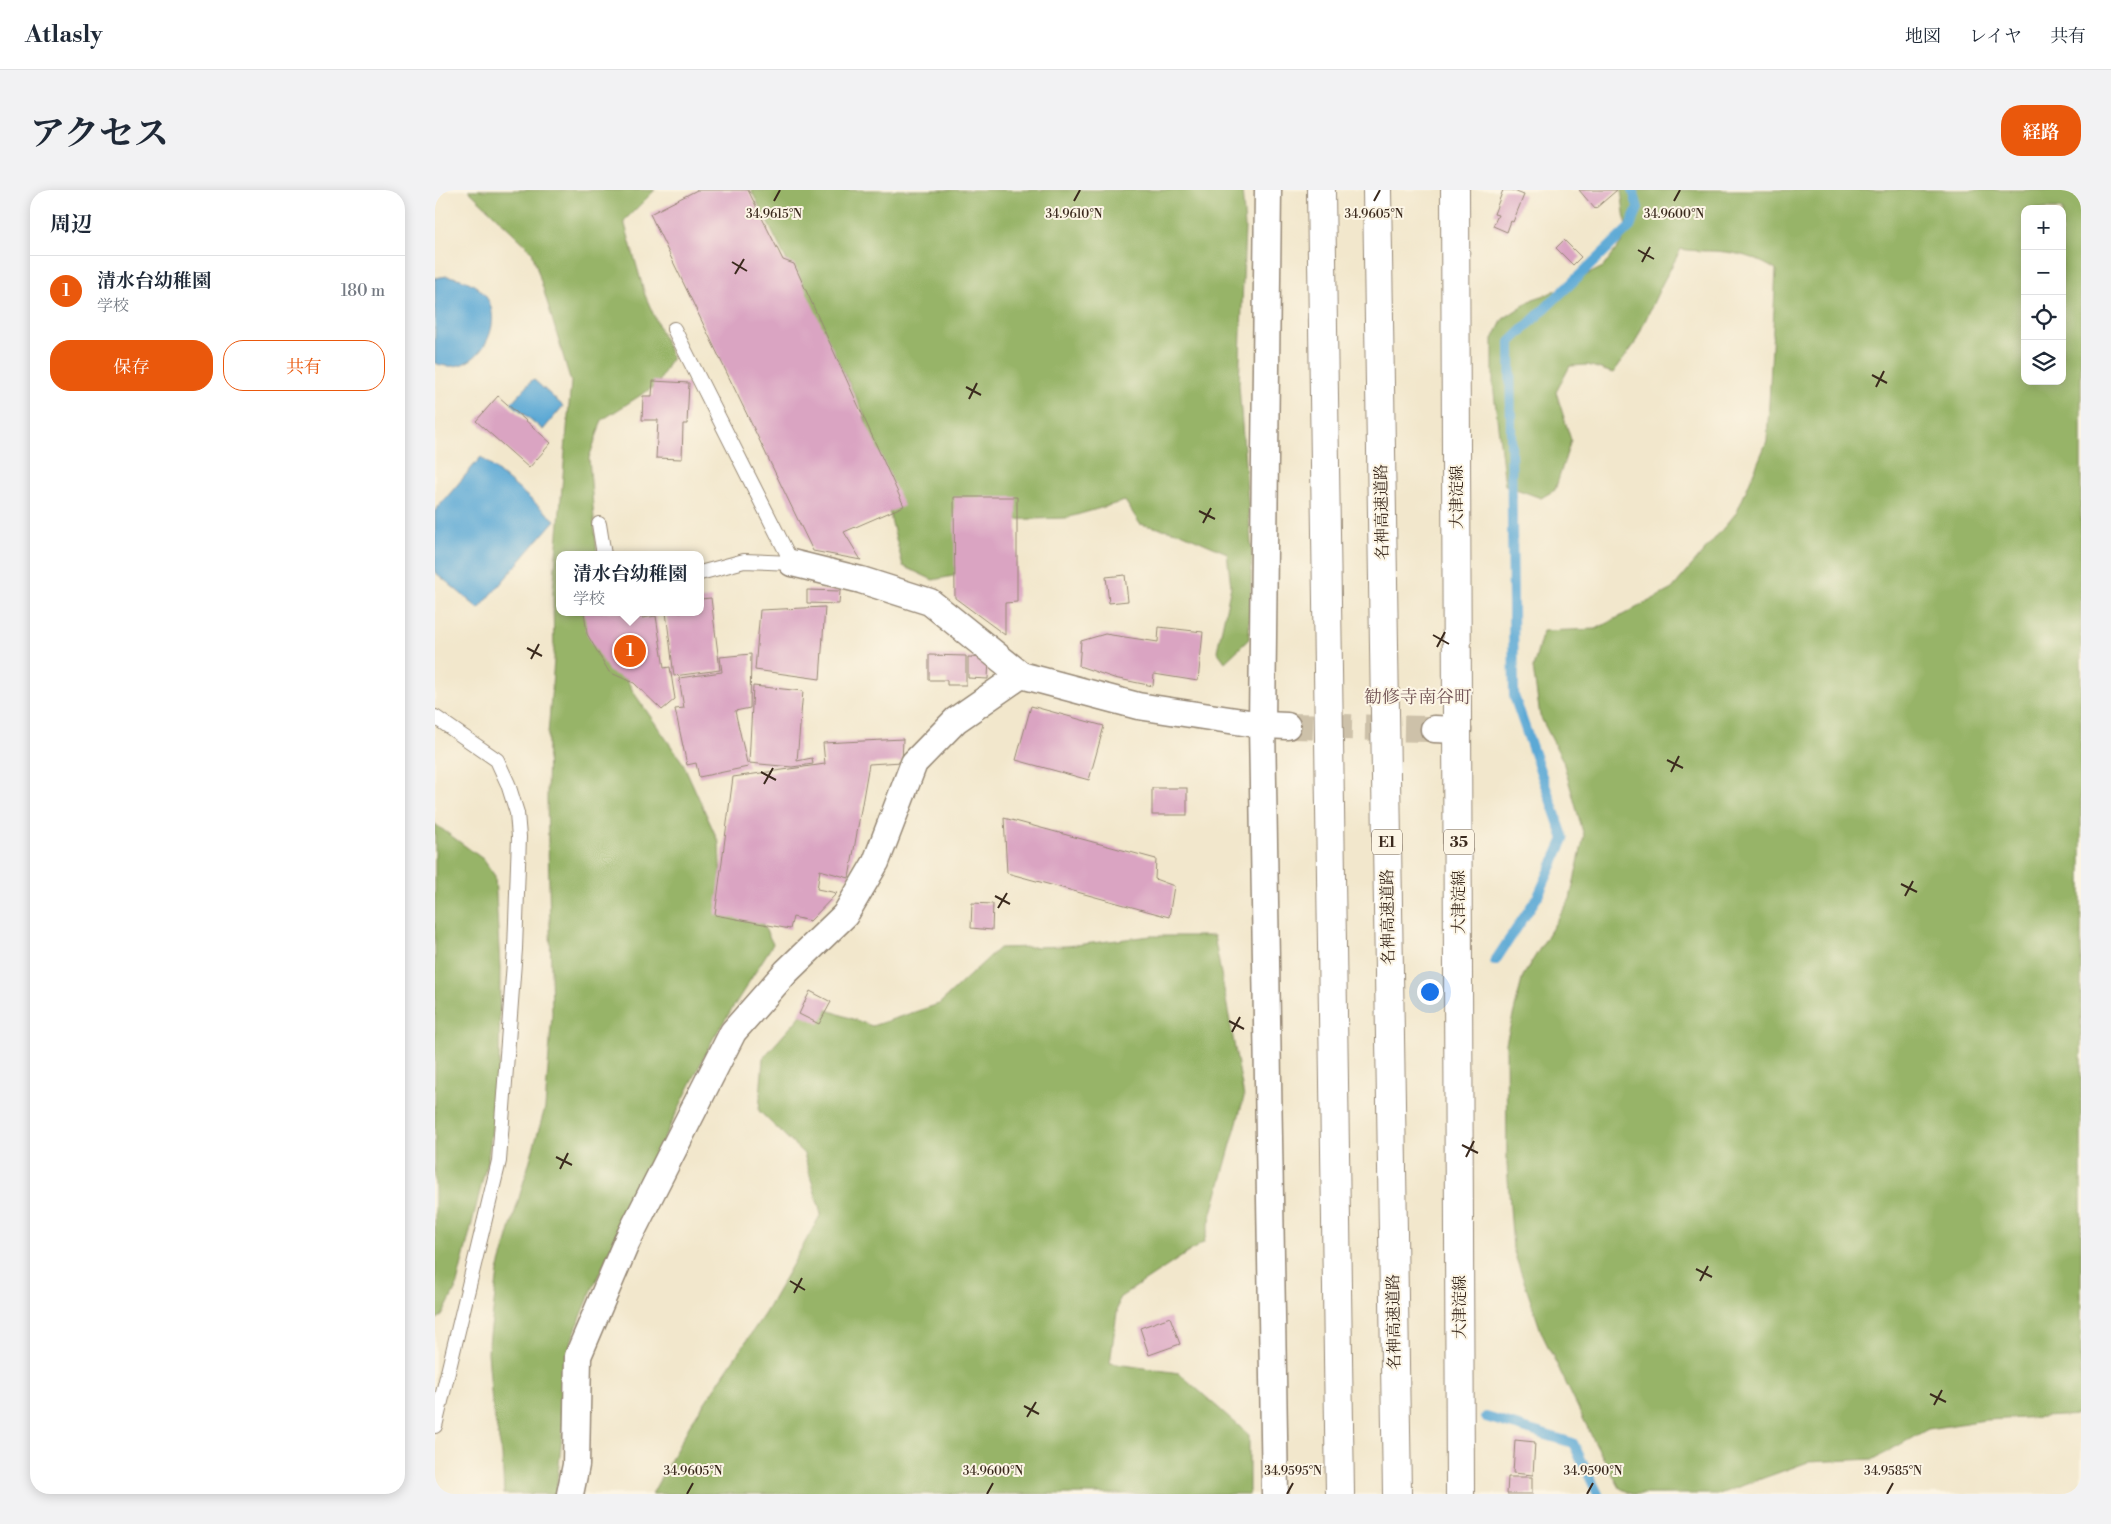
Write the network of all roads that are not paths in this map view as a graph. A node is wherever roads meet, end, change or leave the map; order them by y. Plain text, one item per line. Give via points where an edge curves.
1 (1268, 190) edge
2 (1321, 190) edge
3 (1377, 190) edge
4 (1455, 190) edge
5 (674, 329) dead end
6 (599, 524) dead end
7 (603, 551) edge
8 (792, 564) junction
9 (704, 572) edge
10 (1021, 675) junction
11 (435, 716) edge
12 (1274, 726) junction
13 (436, 1417) edge
14 (570, 1494) edge
15 (1275, 1494) edge
16 (1340, 1494) edge
17 (1397, 1494) edge
18 (1460, 1494) edge

1 - 12 street
2 - 16 main road
3 - 17 main road, 名神高速道路 / E1
4 - 18 main road, 大津淀線 / 35 via 1446,729
5 - 8 lane
6 - 7 lane
8 - 9 lane via 744,561
8 - 10 street via 861,580 930,602
10 - 12 street via 1138,706
10 - 14 street via 956,720 914,763 876,862 845,915 786,972 733,1032 627,1241 578,1356 576,1465
11 - 13 lane via 497,760 509,784 519,837 515,949 499,1161
12 - 15 street

